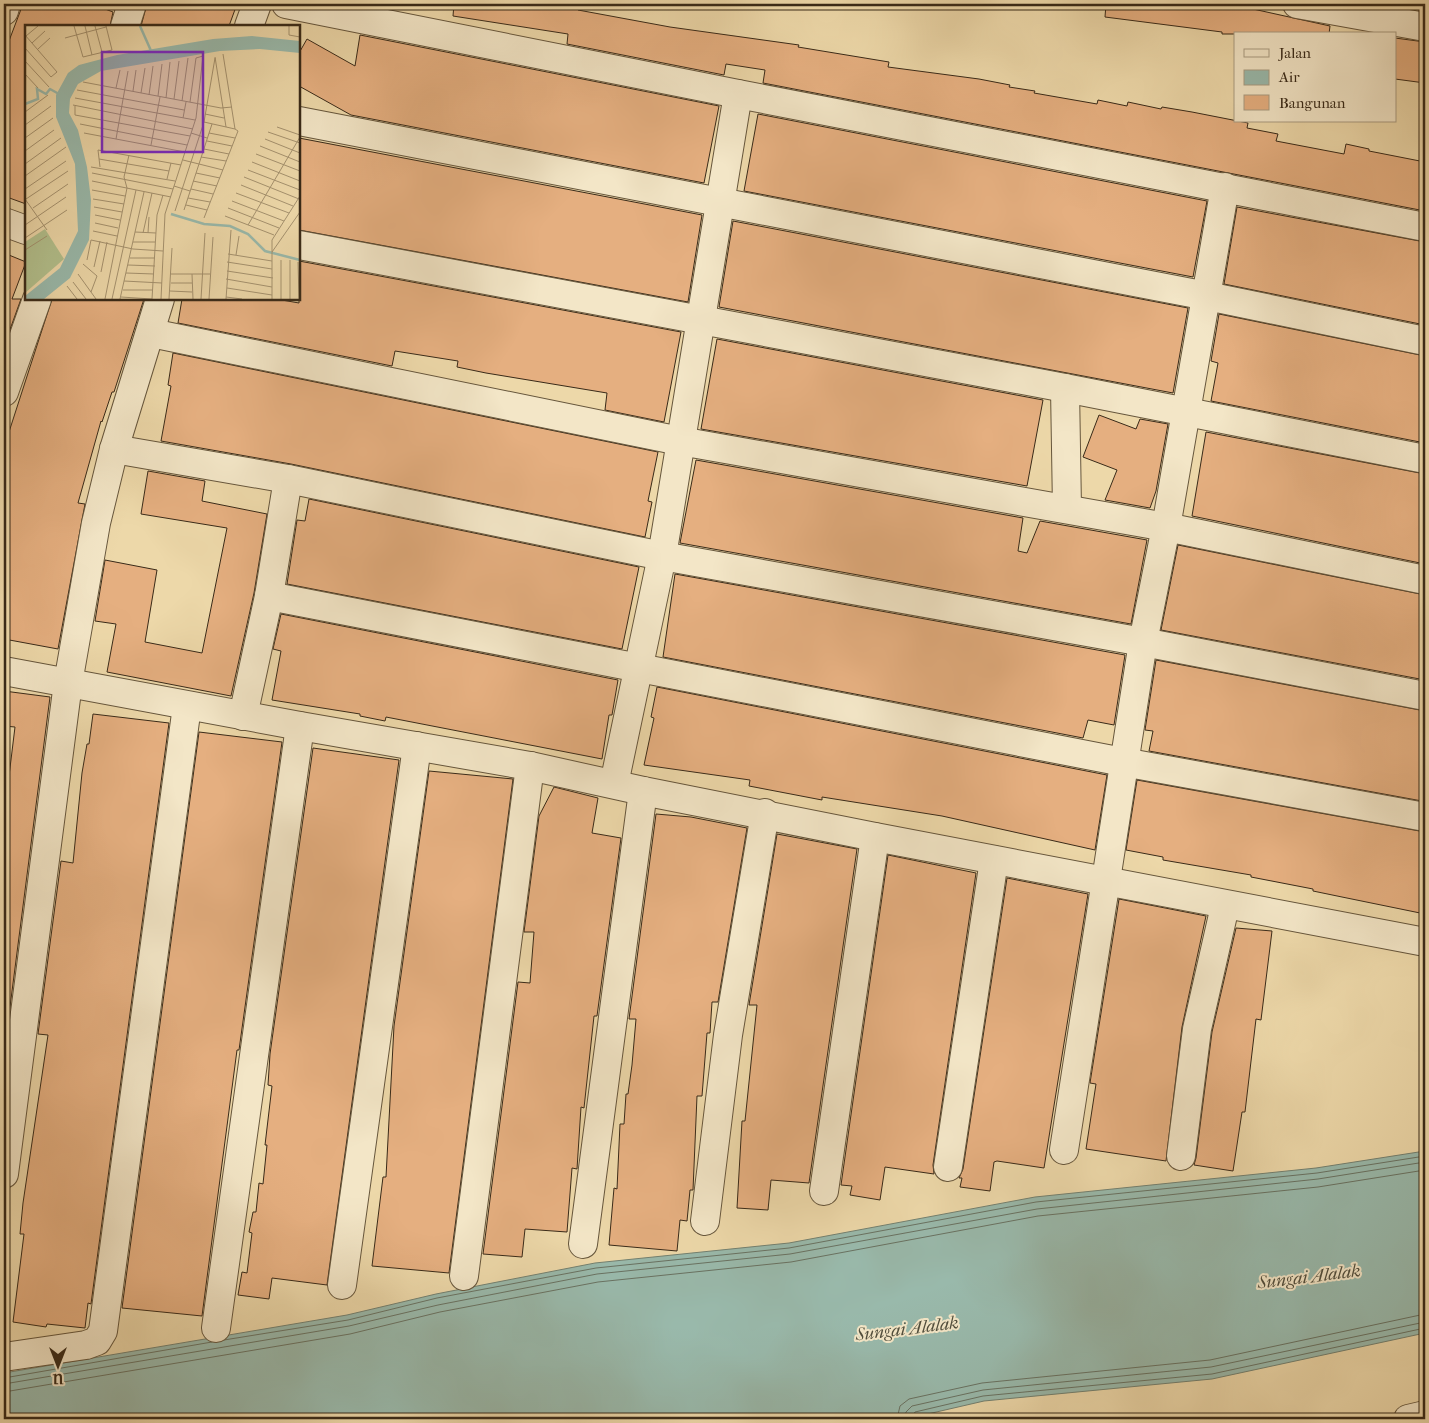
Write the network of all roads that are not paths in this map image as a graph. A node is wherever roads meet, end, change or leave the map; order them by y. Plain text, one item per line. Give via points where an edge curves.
1 (6, 4) edge
2 (132, 4) edge
3 (257, 4) edge
4 (1297, 4) edge
5 (4, 11) edge
6 (294, 12) edge
7 (125, 25) edge
8 (249, 25) edge
9 (1425, 28) edge
10 (738, 94) junction
11 (300, 121) edge
12 (1225, 188) junction
13 (721, 204) junction
14 (4, 222) edge
15 (1425, 227) edge
16 (25, 230) edge
17 (300, 245) edge
18 (1207, 296) junction
19 (37, 300) edge
20 (160, 300) edge
21 (700, 321) junction
22 (151, 333) junction
23 (1425, 341) edge
24 (1065, 388) junction
25 (4, 392) edge
26 (1186, 411) junction
27 (680, 441) junction
28 (114, 449) junction
29 (1425, 458) edge
30 (288, 479) junction
31 (1067, 509) junction
32 (1166, 527) junction
33 (662, 556) junction
34 (1425, 580) edge
35 (269, 596) junction
36 (1142, 642) junction
37 (639, 667) junction
38 (4, 671) edge
39 (68, 683) junction
40 (1425, 696) edge
41 (186, 706) junction
42 (243, 716) junction
43 (300, 726) junction
44 (417, 746) junction
45 (1123, 762) junction
46 (530, 766) junction
47 (614, 784) junction
48 (643, 791) junction
49 (765, 813) junction
50 (1425, 817) edge
51 (875, 837) junction
52 (994, 860) junction
53 (1106, 882) junction
54 (1225, 906) junction
55 (1425, 942) edge
56 (1064, 1150) dead end
57 (1181, 1156) dead end
58 (948, 1167) dead end
59 (4, 1174) edge
60 (824, 1191) dead end
61 (705, 1221) dead end
62 (582, 1244) dead end
63 (464, 1276) dead end
64 (342, 1285) dead end
65 (216, 1328) dead end
66 (4, 1357) edge
67 (1425, 1415) edge
68 (1408, 1419) edge

1 - 5 street
2 - 7 street
3 - 8 street
4 - 9 street
6 - 10 street
10 - 12 street
10 - 13 street
11 - 13 street
12 - 15 street
12 - 18 street
13 - 18 street
13 - 21 street
14 - 16 street
17 - 21 street
18 - 23 street
18 - 26 street
19 - 25 street
20 - 22 street
21 - 24 street
21 - 27 street
22 - 27 street
22 - 28 street
24 - 26 street
24 - 31 street
26 - 29 street
26 - 32 street
27 - 31 street
27 - 33 street
28 - 30 street
28 - 39 street via 99,506
30 - 33 street
30 - 35 street
31 - 32 street
32 - 34 street
32 - 36 street
33 - 36 street
33 - 37 street
35 - 37 street
35 - 42 street
36 - 40 street
36 - 45 street
37 - 45 street
37 - 47 street
38 - 39 street
39 - 41 street
39 - 59 street
41 - 42 street
41 - 66 street via 103,1331 97,1341 86,1346
42 - 43 street
43 - 44 street
43 - 65 street
44 - 46 street
44 - 64 street
45 - 50 street
45 - 53 street
46 - 47 street
46 - 63 street
47 - 48 street
48 - 49 street
48 - 62 street
49 - 51 street
49 - 61 street via 728,1035
51 - 52 street
51 - 60 street
52 - 53 street
52 - 58 street
53 - 54 street
53 - 56 street
54 - 55 street
54 - 57 street via 1197,1029
67 - 68 street

